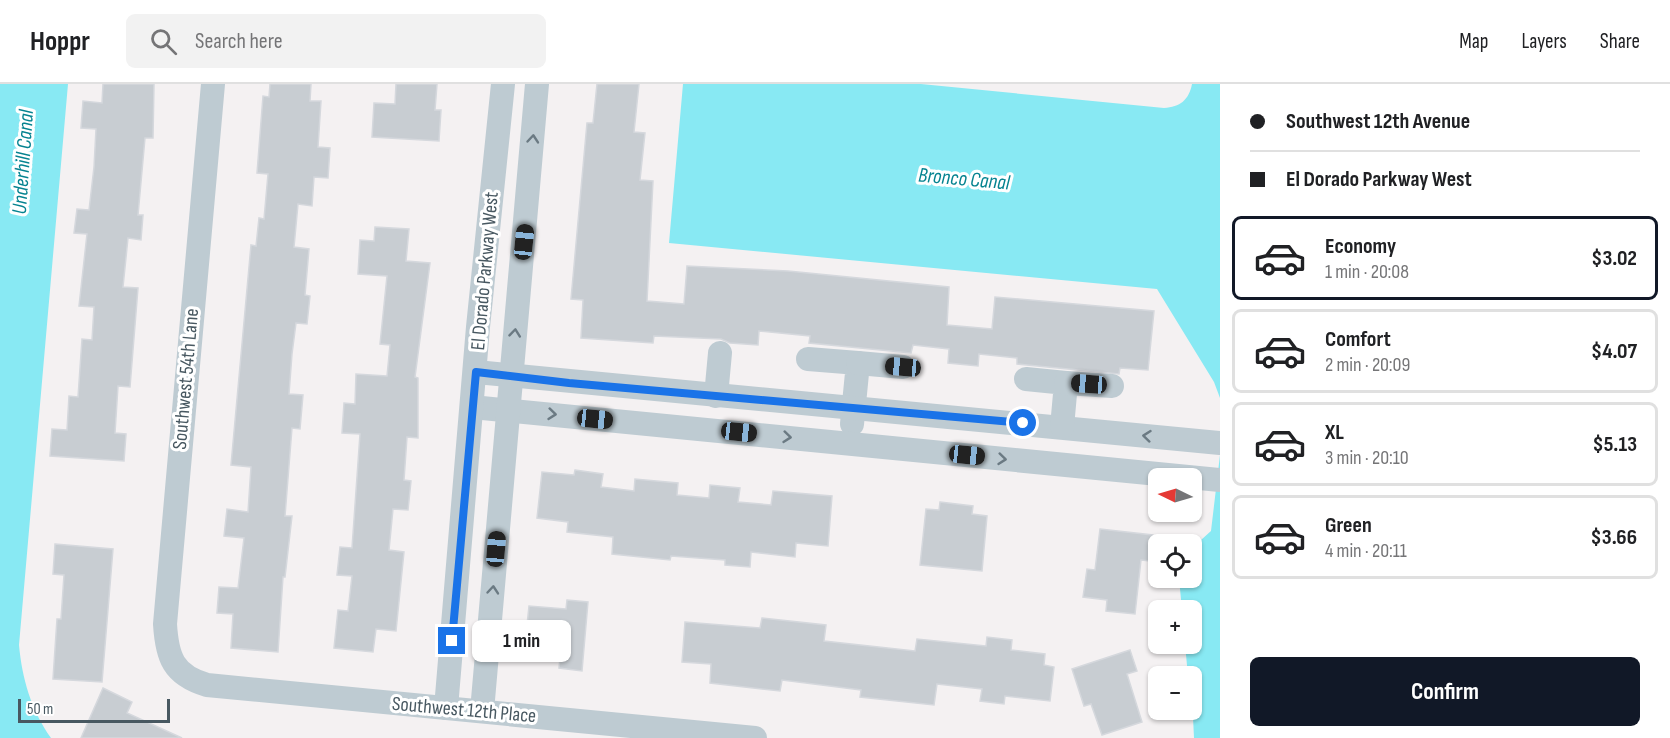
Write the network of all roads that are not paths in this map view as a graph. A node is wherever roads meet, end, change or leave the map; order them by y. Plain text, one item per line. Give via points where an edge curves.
1 (213, 84) edge
2 (503, 84) edge
3 (537, 84) edge
4 (720, 353) dead end
5 (808, 358) dead end
6 (858, 363) junction
7 (903, 367) dead end
8 (476, 372) junction
9 (511, 375) junction
10 (1026, 379) dead end
11 (1066, 383) junction
12 (1112, 386) dead end
13 (716, 396) junction
14 (472, 407) junction
15 (854, 408) junction
16 (509, 410) junction
17 (1062, 427) junction
18 (1213, 442) edge
19 (849, 443) junction
20 (1211, 479) edge
21 (178, 670) joint
22 (446, 708) junction
23 (482, 711) junction
24 (755, 738) edge

1 - 21 street, Southwest 54th Lane via 165,624 169,656
2 - 8 street, El Dorado Parkway West
9 -> 3 street, El Dorado Parkway West
4 - 13 street
5 - 6 street
6 - 7 street
6 - 15 street
8 - 9 street
8 - 14 street, El Dorado Parkway West
9 - 13 street
9 - 16 street, El Dorado Parkway West
10 - 11 street
11 - 12 street
11 - 17 street
13 - 15 street
14 - 16 street
14 - 22 street, El Dorado Parkway West
15 - 17 street
15 - 19 street
16 -> 19 street
23 -> 16 street, El Dorado Parkway West
18 -> 17 street
19 -> 20 street
21 - 22 street, Southwest 12th Place via 207,685
22 - 23 street, Southwest 12th Place
23 - 24 street, Southwest 12th Place

